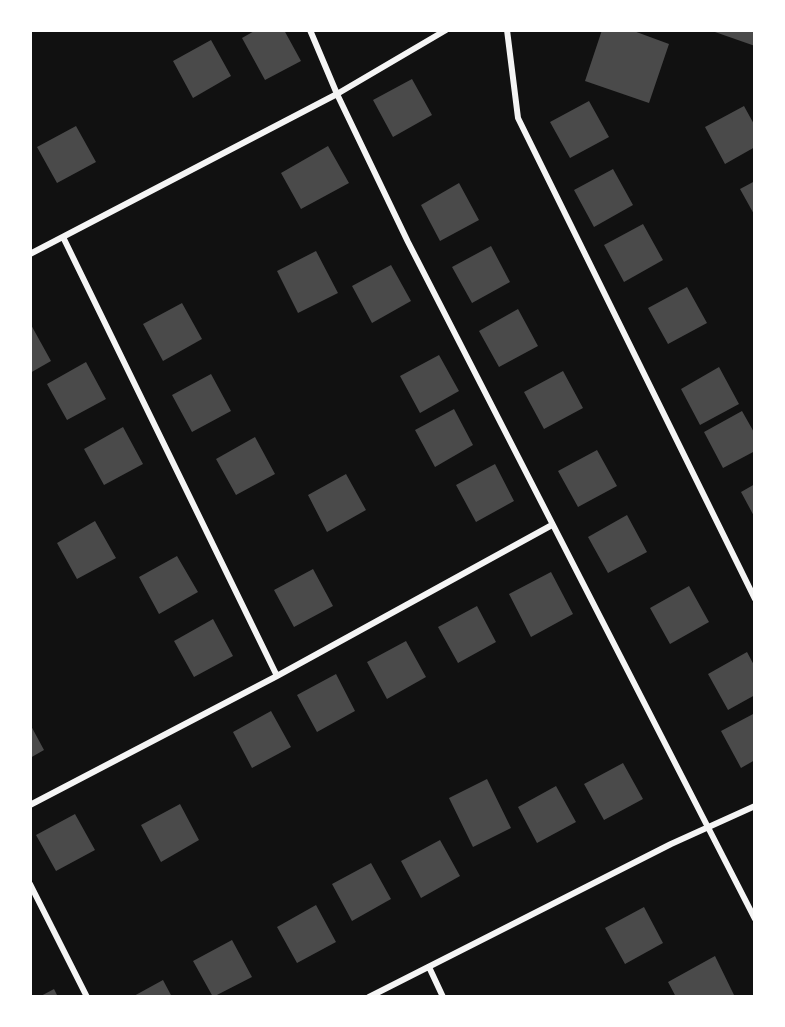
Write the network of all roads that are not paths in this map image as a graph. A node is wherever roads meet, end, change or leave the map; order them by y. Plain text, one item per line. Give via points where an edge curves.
1 (310, 30) edge
2 (446, 30) edge
3 (507, 30) edge
4 (337, 94) junction
5 (63, 237) junction
6 (30, 254) edge
7 (552, 525) junction
8 (755, 600) edge
9 (278, 676) junction
10 (30, 805) edge
11 (755, 806) edge
12 (708, 828) junction
13 (30, 884) edge
14 (755, 919) edge
15 (429, 967) junction
16 (87, 997) edge
17 (369, 997) edge
18 (443, 997) edge

1 - 4 street
2 - 4 street
3 - 8 street via 518,118
4 - 5 street
4 - 7 street
5 - 6 street
5 - 9 street
7 - 9 street
7 - 12 street
9 - 10 street
11 - 12 street
12 - 14 street
12 - 15 street
13 - 16 street
15 - 17 street
15 - 18 street

